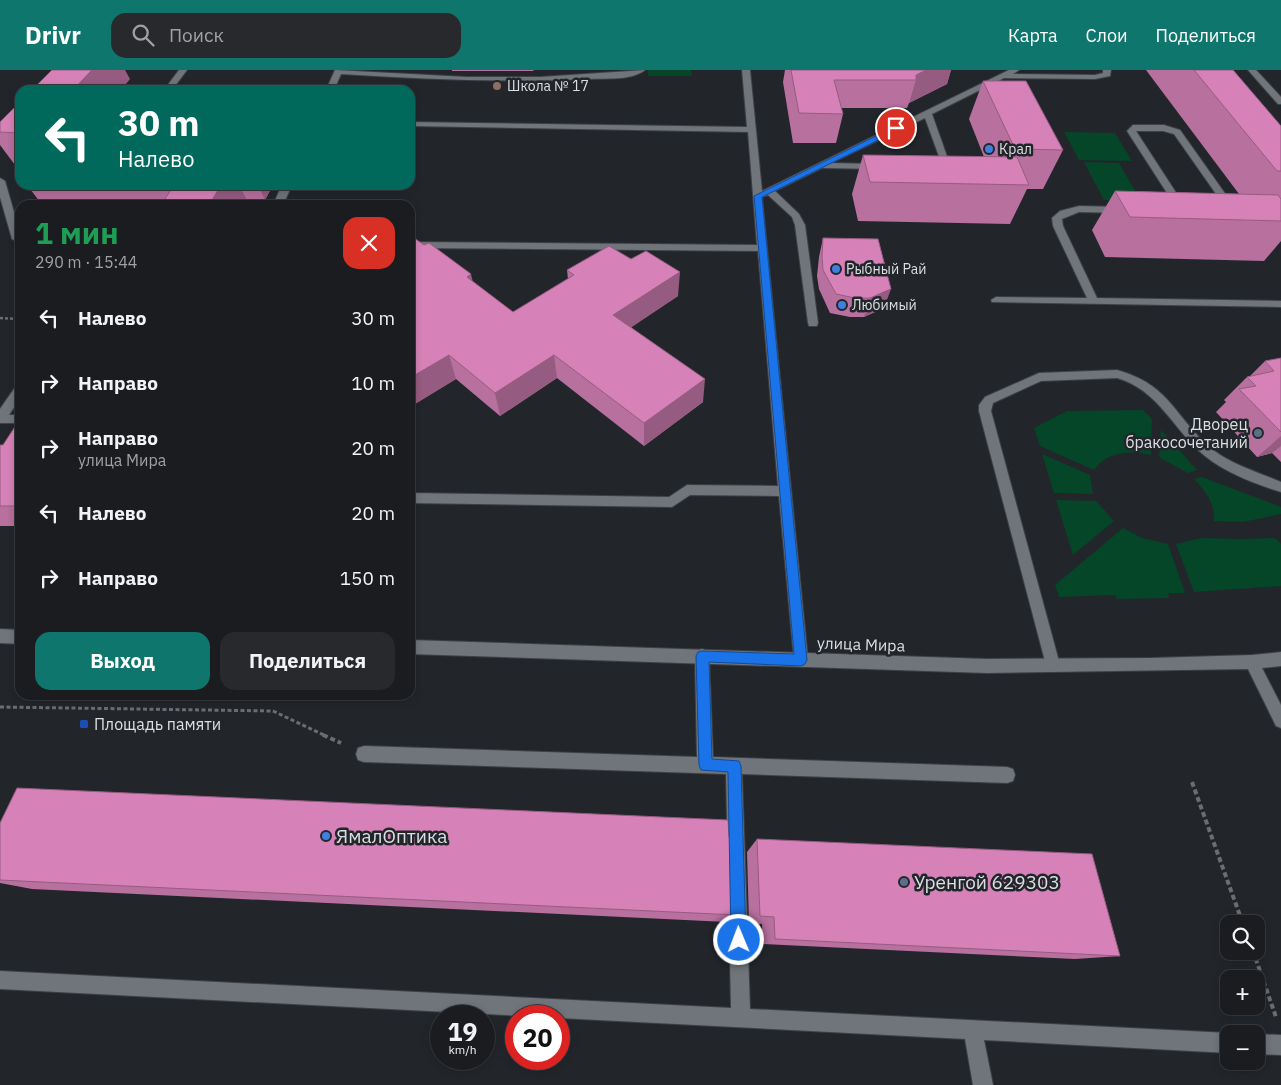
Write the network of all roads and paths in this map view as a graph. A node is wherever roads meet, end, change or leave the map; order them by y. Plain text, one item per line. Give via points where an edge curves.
1 (183, 70) edge
2 (641, 70) edge
3 (746, 70) edge
4 (1015, 70) edge
5 (1107, 70) edge
6 (1252, 70) edge
7 (339, 71) edge
8 (1002, 76) junction
9 (172, 85) edge
10 (332, 85) edge
11 (1281, 102) edge
12 (927, 113) junction
13 (415, 124) edge
14 (752, 130) junction
15 (820, 166) junction
16 (885, 167) edge
17 (923, 168) edge
18 (0, 181) edge
19 (763, 194) junction
20 (1134, 210) edge
21 (1182, 211) edge
22 (1216, 211) edge
23 (15, 232) edge
24 (415, 244) edge
25 (763, 248) junction
26 (996, 300) dead end
27 (1094, 302) junction
28 (1281, 304) edge
29 (0, 318) edge
30 (15, 319) edge
31 (813, 322) dead end
32 (15, 396) edge
33 (0, 418) edge
34 (15, 419) edge
35 (1281, 487) edge
36 (786, 491) junction
37 (415, 498) edge
38 (0, 636) edge
39 (15, 637) edge
40 (415, 647) edge
41 (702, 656) junction
42 (1281, 659) edge
43 (801, 660) junction
44 (1252, 662) junction
45 (1053, 665) junction
46 (0, 707) edge
47 (1281, 721) edge
48 (364, 754) joint
49 (705, 765) junction
50 (734, 766) junction
51 (1007, 775) dead end
52 (1192, 782) dead end
53 (1240, 915) edge
54 (1256, 960) edge
55 (0, 980) edge
56 (741, 1018) junction
57 (1278, 1021) dead end
58 (974, 1030) junction
59 (1220, 1043) edge
60 (1265, 1044) edge
61 (1281, 1045) edge
62 (983, 1085) edge

1 - 9 street
2 - 7 street via 630,74 531,79 445,78
3 - 14 street
4 - 8 street
5 - 8 street via 1107,74 1095,77
6 - 11 street
7 - 10 street
8 - 12 street
12 - 15 street
12 - 17 street via 946,162 939,168
13 - 14 street
14 - 19 street
15 - 16 street
15 - 19 street
18 - 23 street
19 - 25 street
19 - 31 street via 796,216 800,225
20 - 27 street via 1076,209 1063,211 1057,218
21 - 22 street via 1131,131 1133,128 1164,128 1177,132 1238,211
24 - 25 street
25 - 36 street
26 - 27 street
27 - 28 street
29 - 30 path
32 - 33 street
33 - 34 street
35 - 45 street via 1218,459 1207,451 1154,391 1128,376 1039,377 989,400 985,411
36 - 37 street via 687,490 672,502
36 - 43 street
38 - 39 street
40 - 41 street, улица Мира
41 - 43 street, улица Мира
41 - 49 street
42 - 44 street, улица Мира
43 - 45 street, улица Мира
44 - 45 street, улица Мира
44 - 47 street
46 - 48 path via 273,711
48 - 49 street
49 - 50 street
50 - 51 street
50 - 56 street
52 - 53 path
54 - 57 path
55 - 56 street
56 - 58 street
58 - 59 street
58 - 62 street
60 - 61 street

